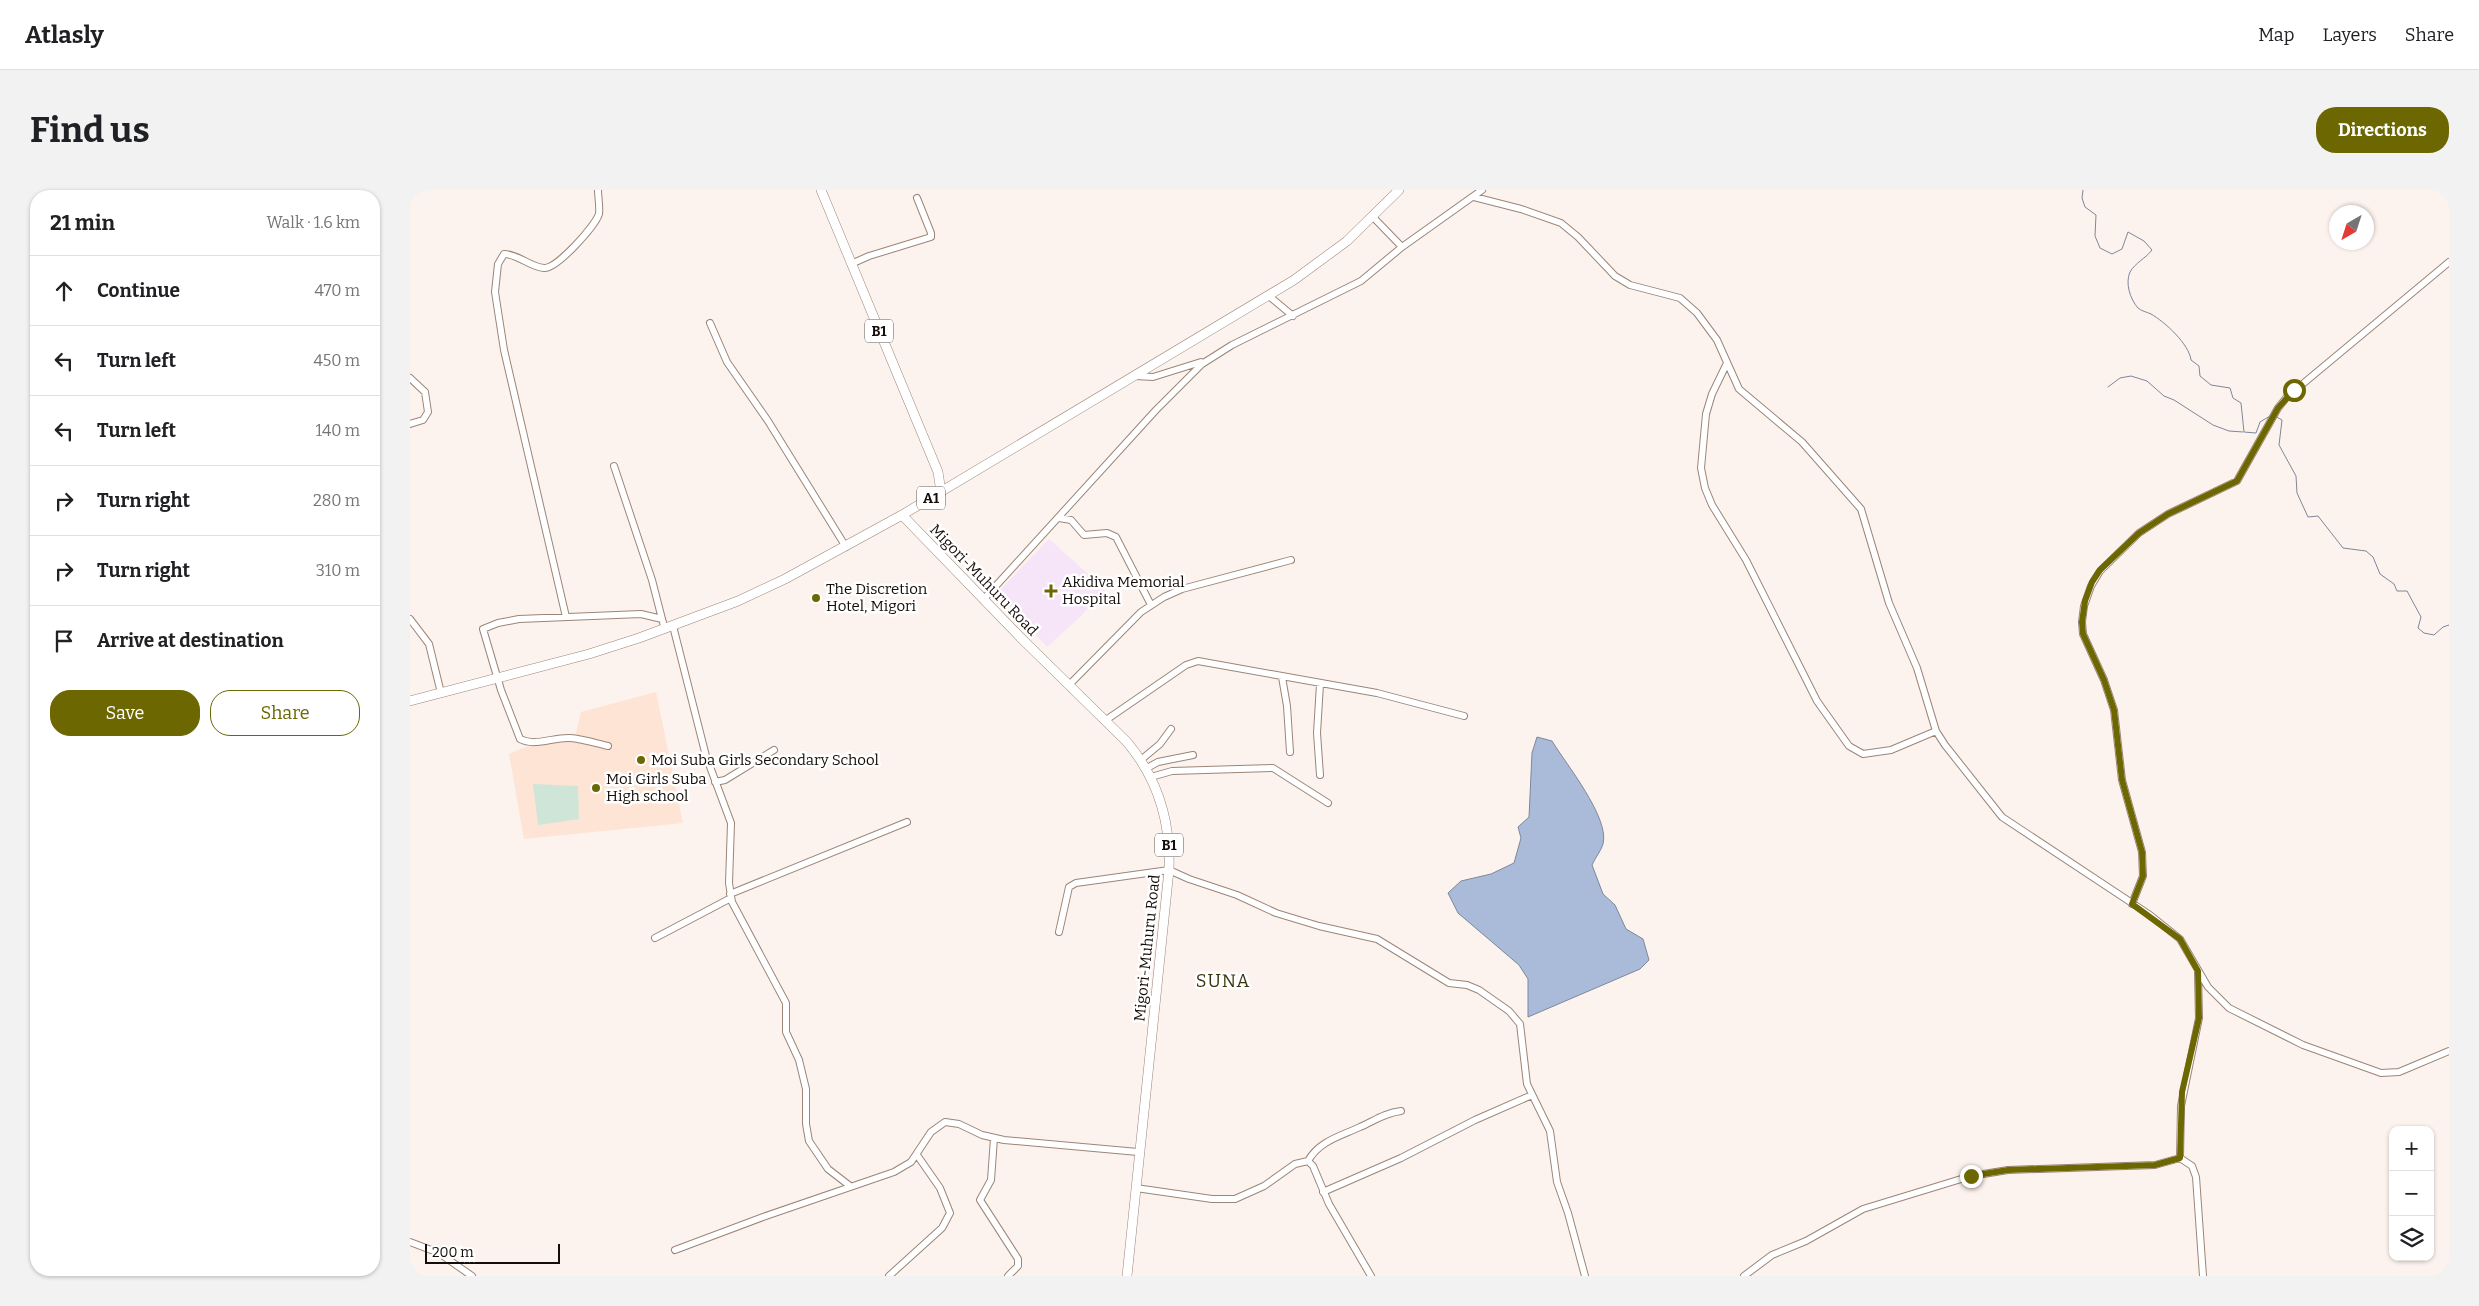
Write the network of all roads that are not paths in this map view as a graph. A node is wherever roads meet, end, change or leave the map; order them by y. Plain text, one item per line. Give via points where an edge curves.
1 (598, 190) edge
2 (821, 190) edge
3 (1399, 190) edge
4 (1482, 190) edge
5 (917, 198) dead end
6 (1474, 198) junction
7 (1373, 216) junction
8 (1402, 247) junction
9 (2449, 262) edge
10 (851, 264) junction
11 (1268, 296) junction
12 (1293, 316) junction
13 (710, 323) dead end
14 (1207, 360) junction
15 (1727, 363) junction
16 (1136, 376) junction
17 (410, 378) edge
18 (410, 424) edge
19 (614, 466) dead end
20 (938, 472) junction
21 (950, 487) junction
22 (941, 492) junction
23 (1067, 509) junction
24 (902, 515) junction
25 (1059, 518) junction
26 (1071, 520) junction
27 (846, 547) junction
28 (1291, 560) dead end
29 (984, 600) junction
30 (1151, 605) junction
31 (566, 617) junction
32 (410, 619) edge
33 (662, 619) junction
34 (669, 628) junction
35 (497, 678) junction
36 (1282, 678) junction
37 (1320, 684) junction
38 (1069, 685) junction
39 (441, 693) junction
40 (410, 701) edge
41 (1464, 716) dead end
42 (1106, 720) junction
43 (1171, 729) dead end
44 (1936, 731) junction
45 (608, 746) dead end
46 (774, 750) dead end
47 (1290, 752) dead end
48 (1192, 755) dead end
49 (1142, 759) junction
50 (1149, 772) junction
51 (1320, 774) dead end
52 (715, 782) junction
53 (1328, 803) dead end
54 (907, 822) dead end
55 (1169, 870) junction
56 (730, 896) junction
57 (2132, 904) junction
58 (1059, 932) dead end
59 (656, 938) dead end
60 (2198, 971) junction
61 (2449, 1051) edge
62 (1532, 1095) junction
63 (1400, 1111) dead end
64 (994, 1138) junction
65 (1138, 1152) junction
66 (917, 1155) junction
67 (2180, 1158) junction
68 (1308, 1161) junction
69 (850, 1186) junction
70 (1136, 1188) junction
71 (1323, 1192) junction
72 (410, 1242) edge
73 (675, 1250) dead end
74 (472, 1276) edge
75 (889, 1276) edge
76 (1008, 1276) edge
77 (1126, 1276) edge
78 (1371, 1276) edge
79 (1585, 1276) edge
80 (1744, 1276) edge
81 (2203, 1276) edge

1 - 31 street via 598,215 562,258 543,268 504,254 496,276 495,292 504,350
2 - 10 highway, B1
3 - 7 highway, A1
4 - 6 street
5 - 10 street via 930,237
6 - 8 street
6 - 15 street via 1554,220 1568,228 1608,271 1622,281 1680,298 1715,335
7 - 8 street
7 - 11 highway, A1 via 1321,262
8 - 12 street via 1361,281
9 - 57 street via 2287,397 2237,481 2151,524 2114,555 2092,582 2082,610 2082,627 2114,710 2122,780 2144,860 2143,876
10 - 20 highway, B1
11 - 12 street
11 - 16 highway, A1
12 - 14 street
13 - 27 street via 727,362 768,421
14 - 16 street via 1164,374
14 - 23 street via 1187,377
15 - 44 street via 1736,385 1745,396 1802,442 1861,508 1889,603 1916,668
15 - 44 street via 1706,414 1702,468 1705,488 1746,560 1817,701 1849,746 1863,754 1891,750
16 - 21 highway, A1
17 - 18 street via 425,392 428,412 423,420
19 - 33 street
20 - 21 highway, B1
20 - 22 highway, B1
21 - 22 highway, A1
22 - 24 highway, A1
23 - 25 street
23 - 26 street
24 - 27 highway, A1
24 - 29 highway, Migori-Muhuru Road / B1
25 - 26 street
25 - 29 street
26 - 30 street via 1084,535 1107,533 1116,537
27 - 34 highway, A1 via 738,601
28 - 30 street via 1182,590
29 - 38 highway, Migori-Muhuru Road / B1
30 - 38 street
31 - 33 street via 641,614
31 - 35 street via 513,619 484,628 482,631
32 - 39 street via 429,644
33 - 34 street
34 - 35 highway, A1 via 589,654
34 - 52 street
35 - 39 highway, A1
35 - 45 street via 520,739 539,742 568,738
36 - 37 street
36 - 42 street via 1198,661 1186,665
36 - 47 street
37 - 41 street via 1377,693
37 - 51 street via 1317,733
38 - 42 highway, Migori-Muhuru Road / B1
39 - 40 highway, A1
42 - 49 highway, Migori-Muhuru Road / B1
43 - 49 street via 1160,744
44 - 57 street via 2002,817
46 - 52 street via 725,780
48 - 50 street via 1158,762
49 - 50 highway, Migori-Muhuru Road / B1
50 - 53 street via 1273,768
50 - 55 highway, Migori-Muhuru Road / B1 via 1165,816
52 - 56 street via 732,823
54 - 56 street
55 - 58 street via 1076,883 1069,887
55 - 62 street via 1282,915 1377,939 1449,983 1479,990 1520,1024 1524,1072
55 - 65 highway, Migori-Muhuru Road / B1
56 - 59 street
56 - 69 street via 737,915 786,1003 786,1032 806,1089 806,1124 810,1141 828,1169
57 - 60 street via 2180,939
60 - 61 street via 2214,996 2229,1008 2293,1041 2364,1067 2395,1073
60 - 67 street via 2199,1018 2182,1092
62 - 71 street
62 - 79 street via 1550,1131 1557,1182
63 - 68 street via 1385,1114 1343,1133 1316,1149
64 - 65 street
64 - 66 street via 945,1122 931,1132
64 - 76 street via 991,1180 980,1200 1018,1259 1018,1266
65 - 70 highway, Migori-Muhuru Road / B1
66 - 69 street via 894,1172
66 - 75 street via 940,1188 950,1213 942,1228
67 - 80 street via 2155,1165 2008,1170 1971,1176 1862,1210 1806,1241 1772,1255
67 - 81 street via 2192,1166 2196,1177
68 - 70 street via 1295,1164 1264,1186 1235,1199 1212,1199
68 - 71 street
69 - 73 street
70 - 77 highway, Migori-Muhuru Road / B1
71 - 78 street
72 - 74 street via 439,1253

